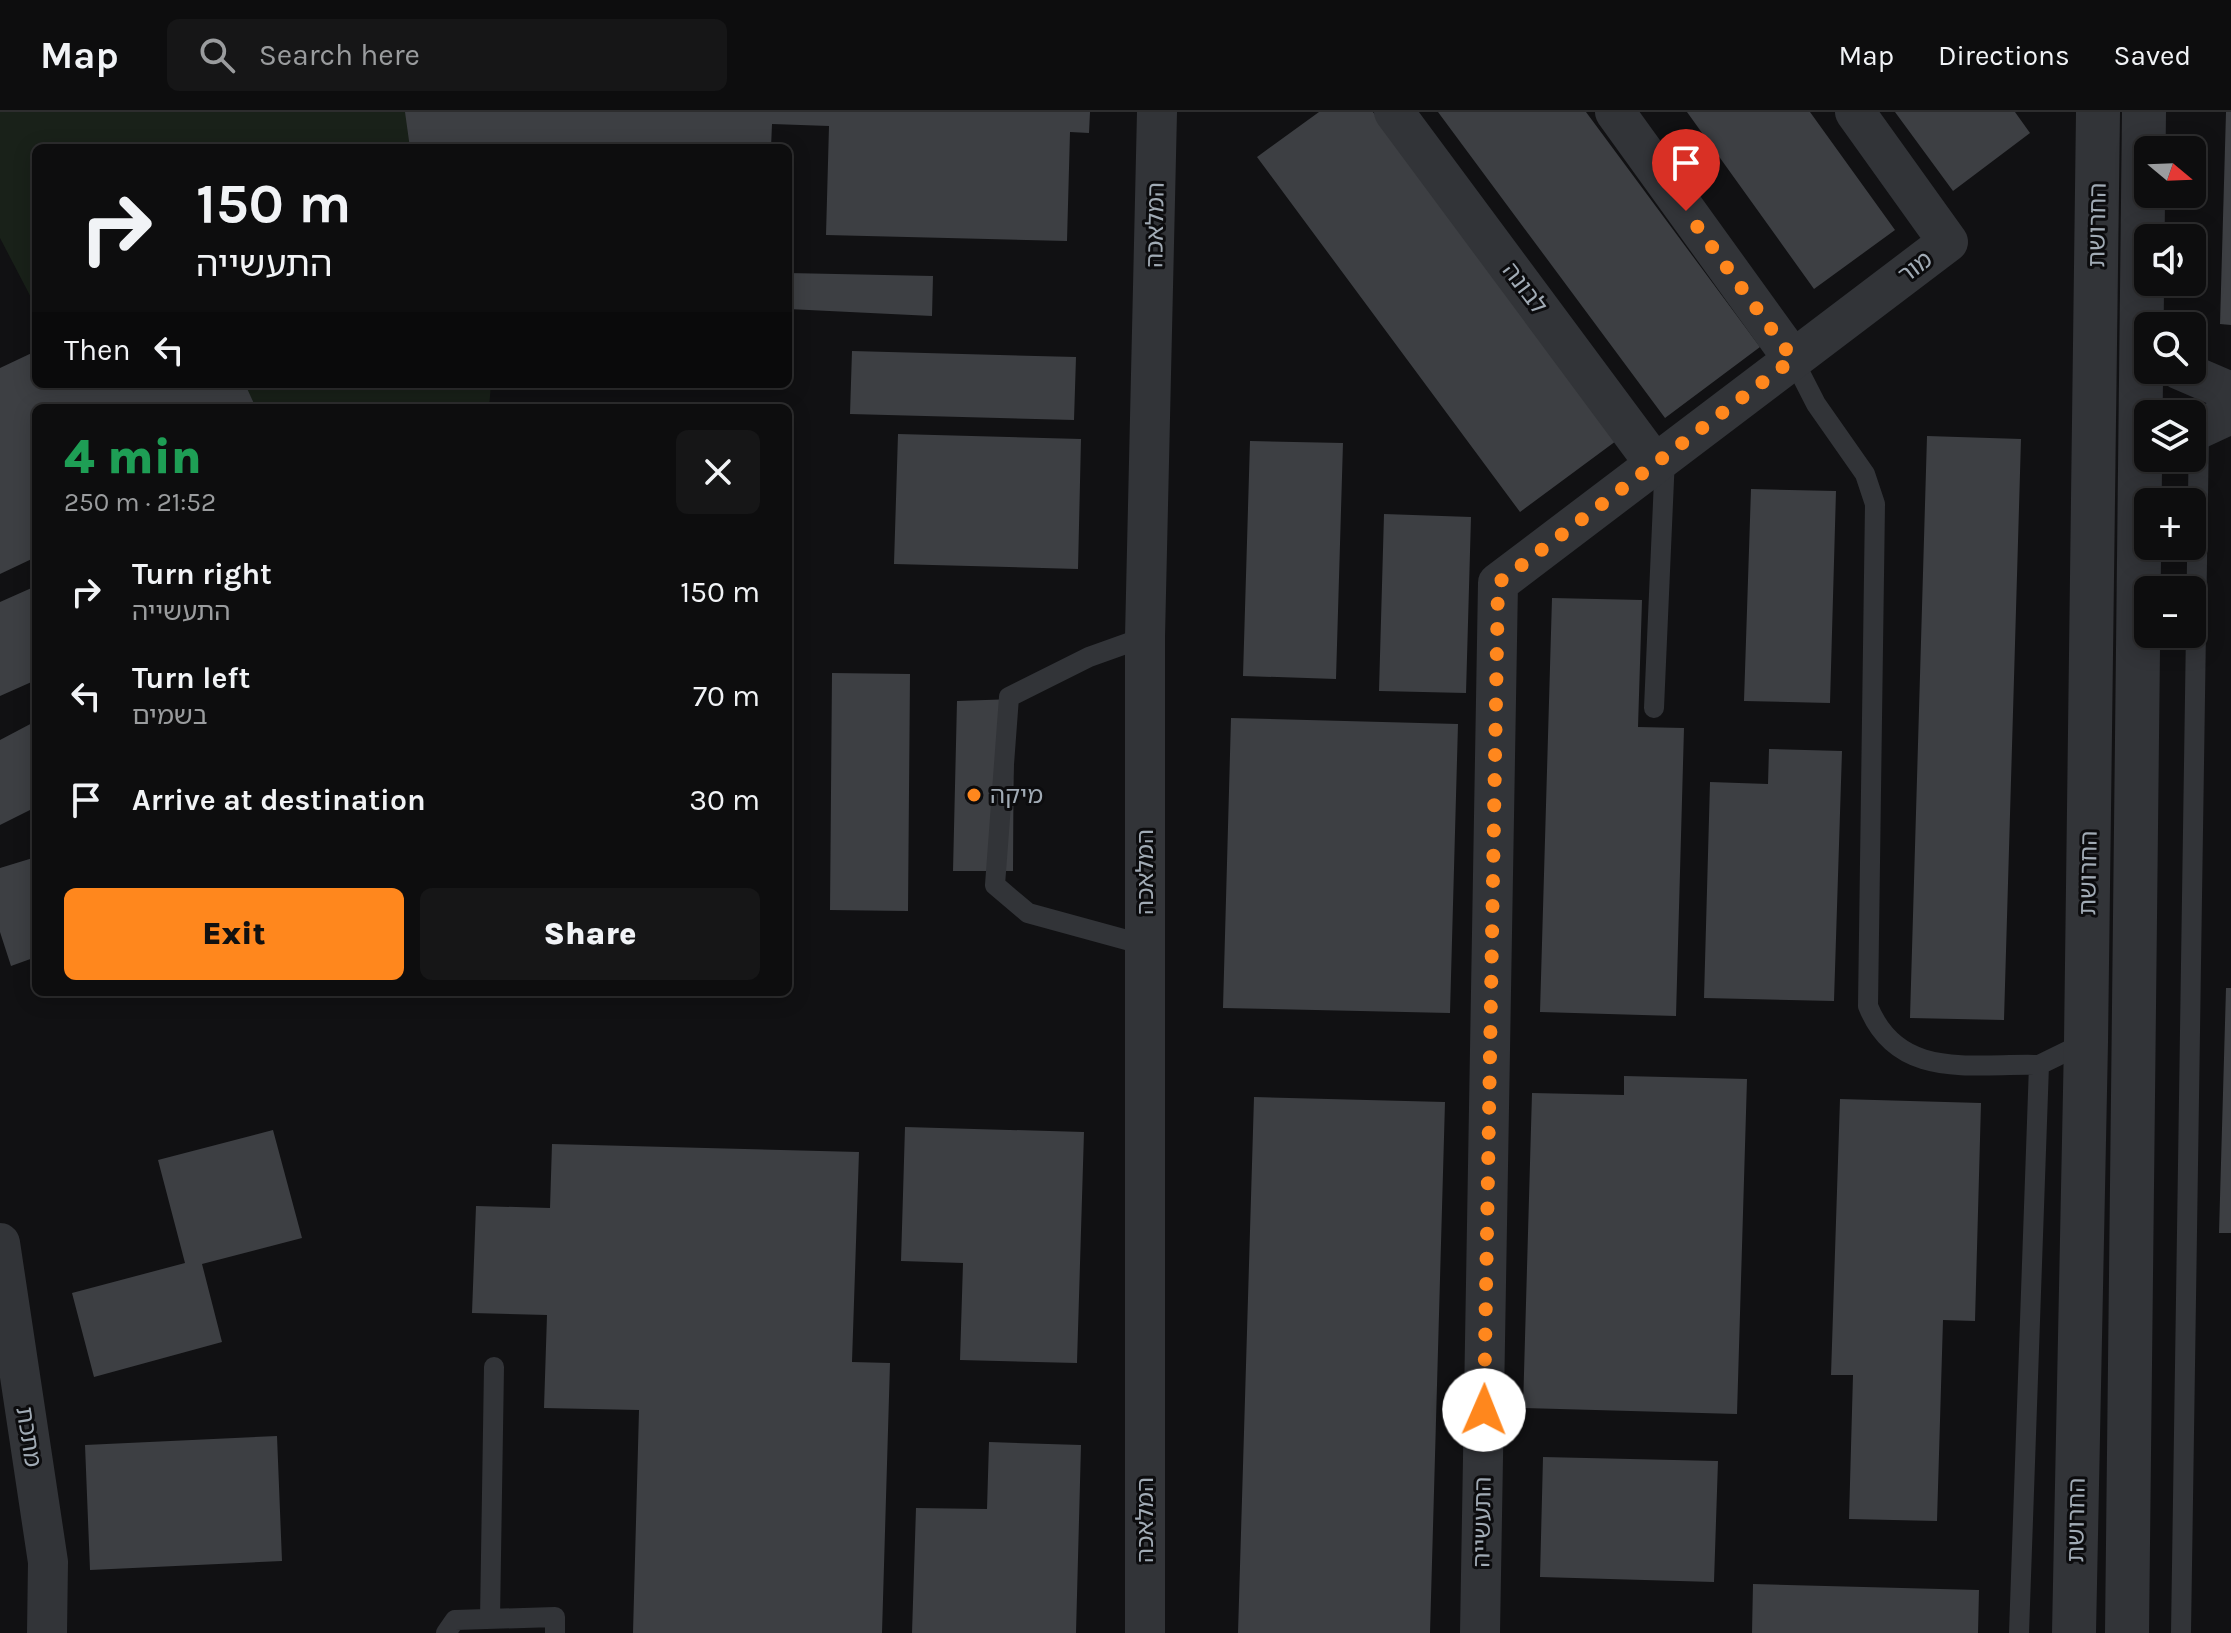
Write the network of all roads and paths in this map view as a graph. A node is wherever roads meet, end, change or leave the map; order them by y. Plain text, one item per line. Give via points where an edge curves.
1 (1157, 112) edge
2 (1394, 112) edge
3 (1615, 112) edge
4 (1855, 112) edge
5 (2098, 112) edge
6 (2144, 112) edge
7 (2144, 312) edge
8 (1793, 359) junction
9 (2206, 381) edge
10 (2231, 392) edge
11 (2207, 425) edge
12 (1660, 460) junction
13 (2144, 472) edge
14 (1145, 637) junction
15 (1654, 708) dead end
16 (1145, 945) junction
17 (2086, 1042) junction
18 (2039, 1065) junction
19 (0, 1243) edge
20 (494, 1367) dead end
21 (490, 1619) junction
22 (47, 1633) edge
23 (446, 1633) edge
24 (555, 1633) edge
25 (1145, 1633) edge
26 (1480, 1633) edge
27 (2019, 1633) edge
28 (2074, 1633) edge
29 (2127, 1633) edge
30 (2181, 1633) edge

1 - 14 street, המלאכה
2 - 12 street, לבונה
3 - 8 street
4 - 8 street, מור via 1948,242
5 - 17 street, החרושת
6 - 7 street, החרושת
8 - 12 street, התעשייה
8 - 18 lane via 1816,404 1865,474 1875,504 1868,1006 1886,1040 1929,1063
9 - 10 street
11 - 30 lane
12 - 15 lane
12 - 26 street, התעשייה via 1498,583
13 - 29 street, החרושת
14 - 16 street, המלאכה
14 - 16 lane via 1089,657 1009,697 995,885 1028,913
16 - 25 street, המלאכה
17 - 18 lane
17 - 28 street, החרושת
18 - 27 lane
19 - 22 street, מתכת via 48,1562
20 - 21 lane
21 - 23 lane via 455,1620
21 - 24 lane via 555,1617

